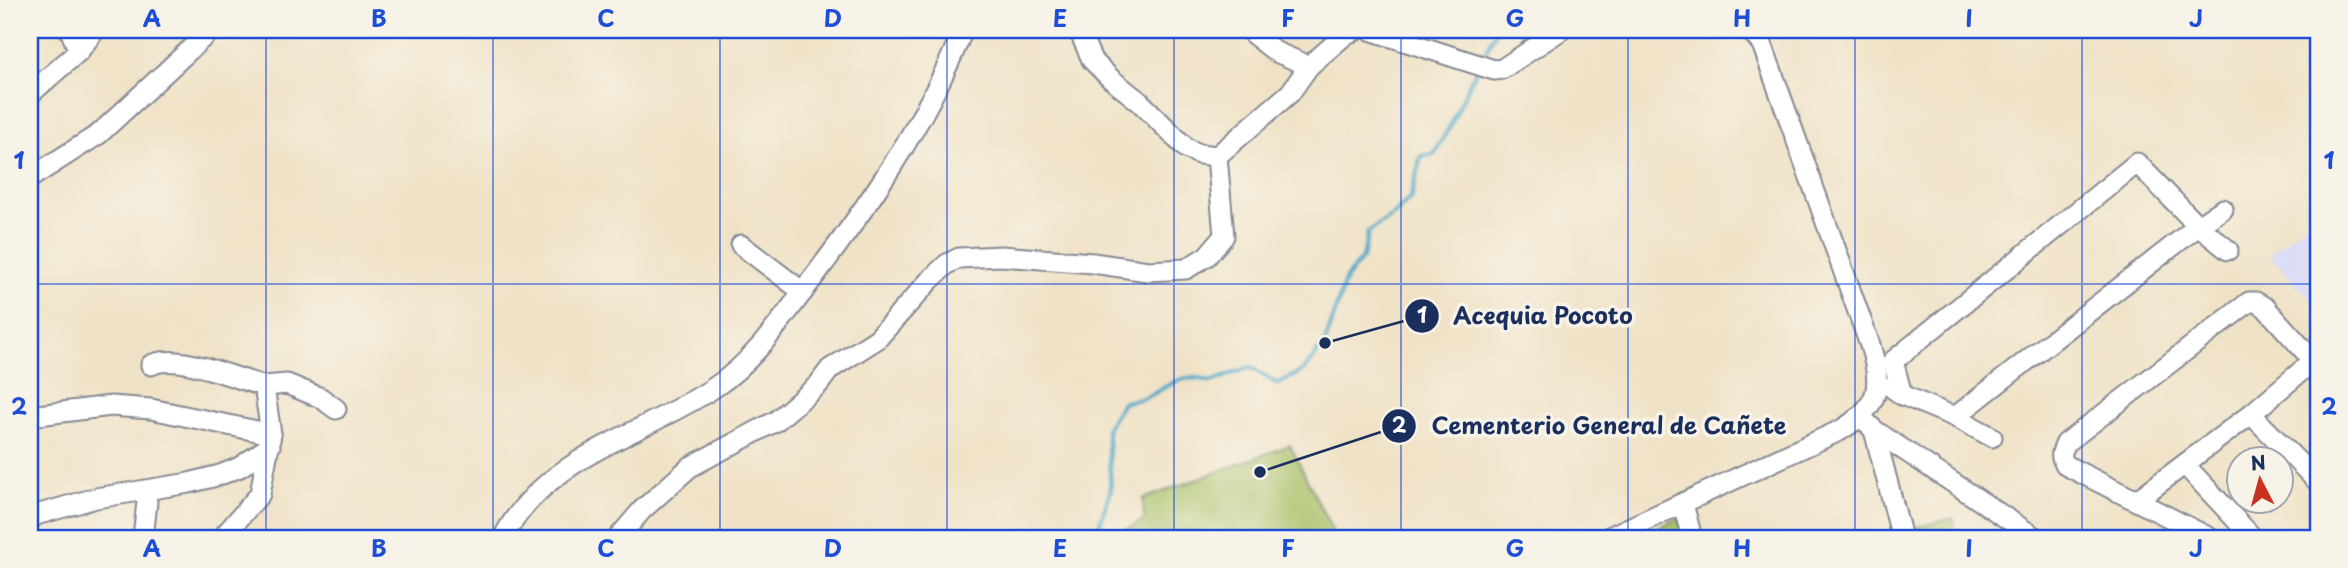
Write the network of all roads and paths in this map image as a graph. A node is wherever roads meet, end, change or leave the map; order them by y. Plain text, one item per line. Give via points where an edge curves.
1 (70, 30) edge
2 (95, 30) edge
3 (211, 30) edge
4 (963, 30) edge
5 (1076, 30) edge
6 (1248, 30) edge
7 (1356, 30) edge
8 (1370, 30) edge
9 (1561, 30) edge
10 (1750, 30) edge
11 (79, 51) junction
12 (1309, 66) junction
13 (30, 94) edge
14 (1217, 156) junction
15 (30, 178) edge
16 (2223, 209) dead end
17 (2198, 226) junction
18 (741, 245) dead end
19 (2228, 250) dead end
20 (803, 292) junction
21 (2316, 363) edge
22 (151, 365) dead end
23 (1878, 380) junction
24 (264, 386) junction
25 (1902, 395) junction
26 (336, 409) dead end
27 (2251, 414) junction
28 (30, 416) edge
29 (1955, 417) junction
30 (1868, 424) junction
31 (1992, 437) dead end
32 (271, 440) junction
33 (2185, 465) junction
34 (2318, 482) edge
35 (2137, 500) junction
36 (146, 502) dead end
37 (1683, 504) junction
38 (30, 520) edge
39 (143, 538) edge
40 (222, 538) edge
41 (503, 538) edge
42 (618, 538) edge
43 (1607, 538) edge
44 (1692, 538) edge
45 (1902, 538) edge
46 (2036, 538) edge
47 (2210, 538) edge
48 (2253, 538) edge

1 - 11 street
2 - 11 street
3 - 15 street via 99,134
4 - 20 street via 944,77 888,174
5 - 14 street via 1092,60 1186,148
6 - 12 street via 1276,52
7 - 12 street
8 - 9 street via 1478,66 1502,68
10 - 23 street via 1762,44 1870,345
11 - 13 street
12 - 14 street via 1290,93
14 - 42 street via 1224,236 1207,256 1186,269 1148,271 1014,257 959,258 930,280 877,339 830,369 776,421 690,467
16 - 17 street
17 - 19 street
17 - 25 street via 2137,163 1893,361
17 - 29 street
18 - 20 street
20 - 41 street via 774,331 715,387 555,477 523,507
21 - 27 street
21 - 35 street via 2265,307 2249,302 2066,443 2060,453 2067,466
22 - 24 street via 183,363
23 - 25 street
23 - 30 street
24 - 26 street via 288,384
24 - 32 street
25 - 29 street
27 - 33 street
27 - 34 street
28 - 32 street via 111,406 151,409
29 - 31 street
30 - 37 street via 1841,430
30 - 45 street
30 - 46 street
32 - 38 street via 240,467 220,475 96,498
32 - 40 street via 260,494
33 - 35 street
33 - 48 street
35 - 47 street
36 - 39 street
37 - 43 street
37 - 44 street

